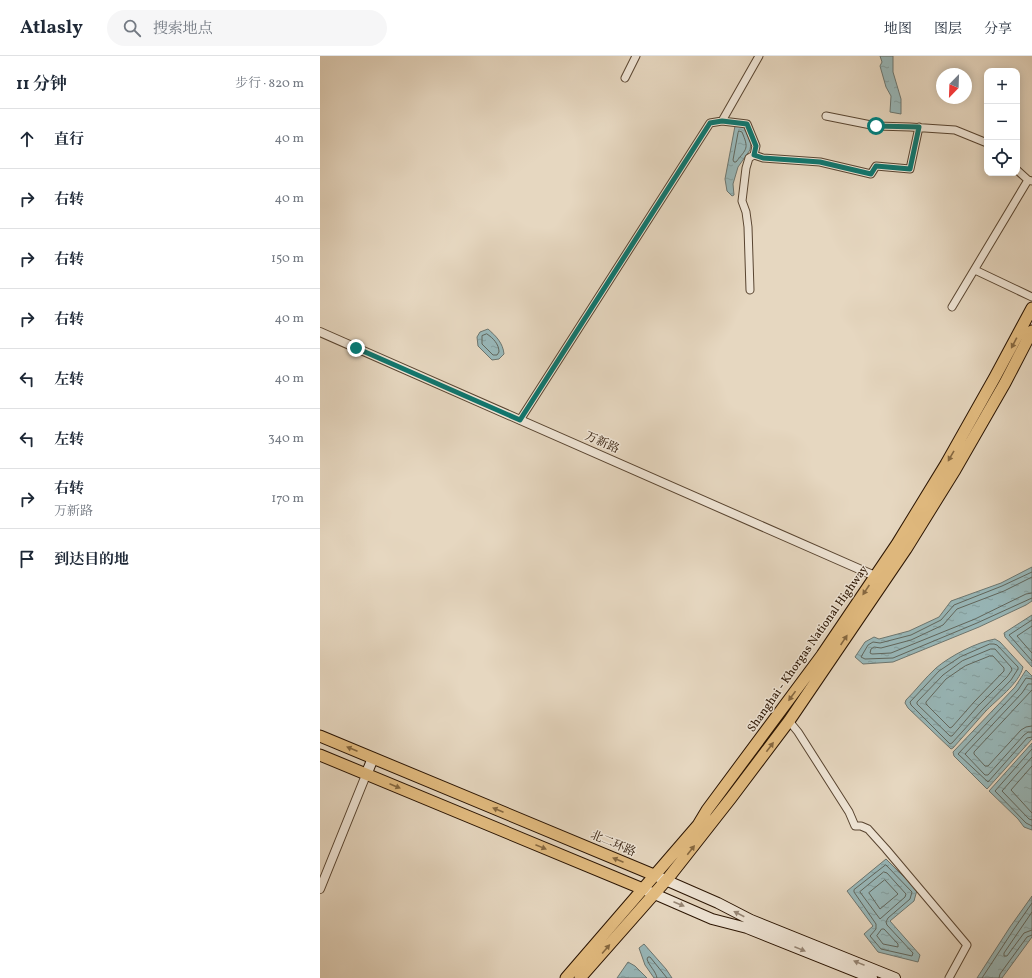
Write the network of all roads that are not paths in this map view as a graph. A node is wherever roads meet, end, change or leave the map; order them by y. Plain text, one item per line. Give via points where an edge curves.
1 (636, 56) edge
2 (759, 56) edge
3 (625, 78) dead end
4 (826, 116) dead end
5 (722, 121) junction
6 (919, 127) junction
7 (984, 142) edge
8 (754, 155) junction
9 (1020, 173) edge
10 (1030, 181) edge
11 (975, 270) junction
12 (750, 290) dead end
13 (1032, 297) edge
14 (952, 308) dead end
15 (1032, 308) edge
16 (1032, 331) edge
17 (320, 332) edge
18 (520, 420) junction
19 (875, 576) junction
20 (789, 721) junction
21 (320, 736) edge
22 (320, 755) edge
23 (373, 758) junction
24 (366, 774) junction
25 (654, 875) junction
26 (666, 880) junction
27 (643, 889) junction
28 (320, 890) edge
29 (654, 894) junction
30 (566, 978) edge
31 (580, 978) edge
32 (872, 978) edge
33 (895, 978) edge
34 (949, 978) edge

1 - 3 street
2 - 5 street
4 - 6 street via 876,126
5 - 8 street via 747,124 756,146
5 - 18 street via 710,123
6 - 7 street via 955,130
6 - 8 street via 910,169 876,166 871,174 820,162 763,158
8 - 12 street via 749,158 746,168 742,201 748,227
9 - 10 street
10 - 11 street
11 - 13 street
11 - 14 street
15 -> 19 main road, Shanghai - Khorgas National Highway via 946,464
20 -> 16 main road, Shanghai - Khorgas National Highway via 906,549 955,470
17 - 18 street, 万新路
18 - 19 street, 万新路
19 -> 25 main road, Shanghai - Khorgas National Highway via 822,655 698,825
26 -> 20 main road, Shanghai - Khorgas National Highway
20 - 34 street via 845,805 856,826 861,826 873,834 967,945
23 -> 21 main road, 北二环路
22 - 24 main road
23 - 24 main road
25 -> 23 main road, 北二环路
24 -> 27 main road
24 - 28 street
25 - 26 main road, 北二环路
25 - 27 main road, Shanghai - Khorgas National Highway
26 - 29 main road, Shanghai - Khorgas National Highway
33 -> 26 main road, 北二环路 via 751,920
27 - 29 main road
27 - 30 main road, Shanghai - Khorgas National Highway
31 -> 29 main road, Shanghai - Khorgas National Highway
29 -> 32 main road via 712,919 748,928

